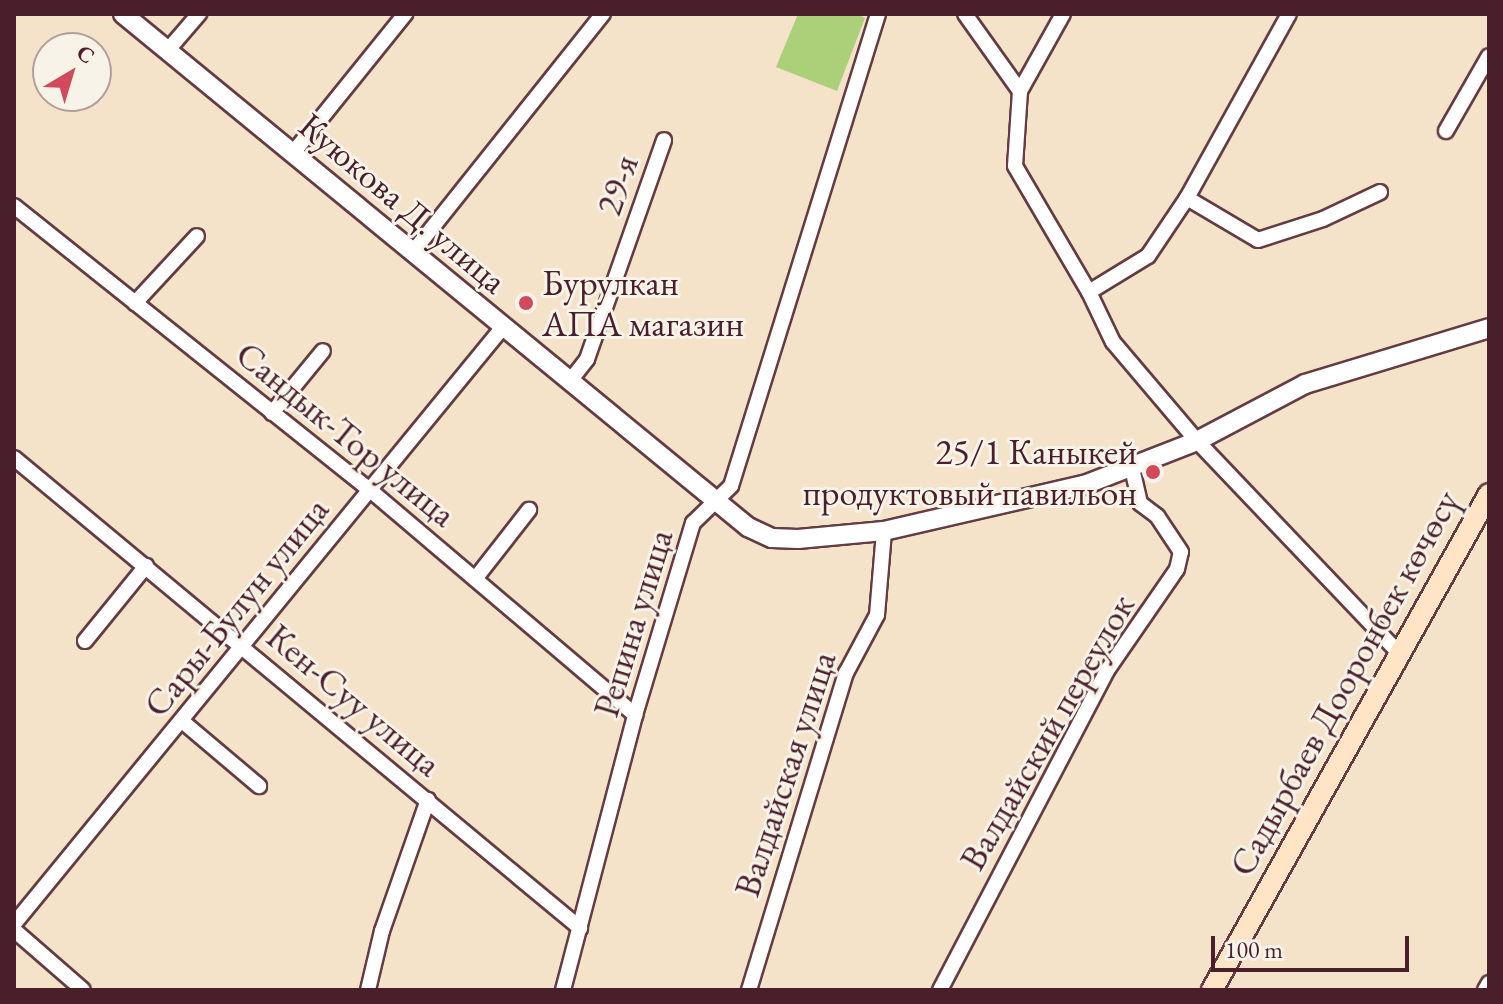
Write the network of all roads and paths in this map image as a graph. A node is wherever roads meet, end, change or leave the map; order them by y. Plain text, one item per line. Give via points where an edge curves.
1 (123, 14) edge
2 (199, 14) edge
3 (405, 14) edge
4 (603, 14) edge
5 (878, 14) edge
6 (965, 14) edge
7 (1063, 14) edge
8 (1289, 14) edge
9 (168, 50) junction
10 (1489, 56) edge
11 (1020, 91) junction
12 (1446, 131) dead end
13 (664, 140) dead end
14 (293, 153) junction
15 (1380, 192) dead end
16 (1187, 198) junction
17 (14, 206) edge
18 (197, 236) dead end
19 (412, 253) junction
20 (1089, 292) junction
21 (135, 303) junction
22 (503, 327) junction
23 (1489, 328) edge
24 (323, 351) dead end
25 (570, 381) junction
26 (272, 413) junction
27 (1197, 441) junction
28 (14, 458) edge
29 (1132, 468) junction
30 (370, 490) junction
31 (1489, 494) edge
32 (717, 501) junction
33 (529, 510) dead end
34 (884, 531) junction
35 (146, 566) junction
36 (475, 579) junction
37 (85, 641) dead end
38 (242, 646) junction
39 (1399, 653) junction
40 (635, 715) junction
41 (182, 721) junction
42 (259, 786) dead end
43 (428, 800) junction
44 (14, 924) edge
45 (580, 928) junction
46 (14, 930) edge
47 (1489, 983) edge
48 (83, 990) edge
49 (368, 990) edge
50 (563, 990) edge
51 (749, 990) edge
52 (940, 990) edge
53 (1212, 990) edge
54 (1485, 990) edge

1 - 9 street, Куюкова Д. улица
2 - 9 street
3 - 14 street
4 - 19 street
5 - 32 street, Репина улица via 731,486
6 - 11 street
7 - 11 street
8 - 16 street
9 - 14 street, Куюкова Д. улица
10 - 12 street
11 - 20 street via 1015,166
13 - 25 street, 29-я via 587,359
14 - 19 street, Куюкова Д. улица
15 - 16 street via 1323,219 1258,240
16 - 20 street via 1148,256
17 - 21 street, Сандык-Тор улица
18 - 21 street
19 - 22 street, Куюкова Д. улица
20 - 27 street via 1113,342
21 - 26 street, Сандык-Тор улица
22 - 25 street, Куюкова Д. улица
22 - 30 street, Сары-Булун улица
23 - 27 street via 1305,384
24 - 26 street
25 - 32 street, Куюкова Д. улица
26 - 30 street, Сандык-Тор улица
27 - 29 street
27 - 39 street
28 - 35 street, Кен-Суу улица
29 - 34 street via 1084,485
29 - 52 street, Валдайский переулок via 1140,503 1157,516 1181,552 1177,569 1106,672
30 - 36 street, Сандык-Тор улица
30 - 38 street, Сары-Булун улица
31 - 39 main road, Садырбаев Дооронбек көчөсү
32 - 34 street via 748,527 772,538
32 - 40 street, Репина улица via 693,523
33 - 36 street
34 - 51 street, Валдайская улица via 877,615 846,673
35 - 37 street
35 - 38 street, Кен-Суу улица
36 - 40 street, Сандык-Тор улица
38 - 41 street, Сары-Булун улица
38 - 43 street, Кен-Суу улица
39 - 53 main road, Садырбаев Дооронбек көчөсү
40 - 45 street, Репина улица
41 - 42 street
41 - 44 street, Сары-Булун улица
43 - 45 street, Кен-Суу улица
43 - 49 street via 382,931
45 - 50 street, Репина улица
46 - 48 street
47 - 54 street

